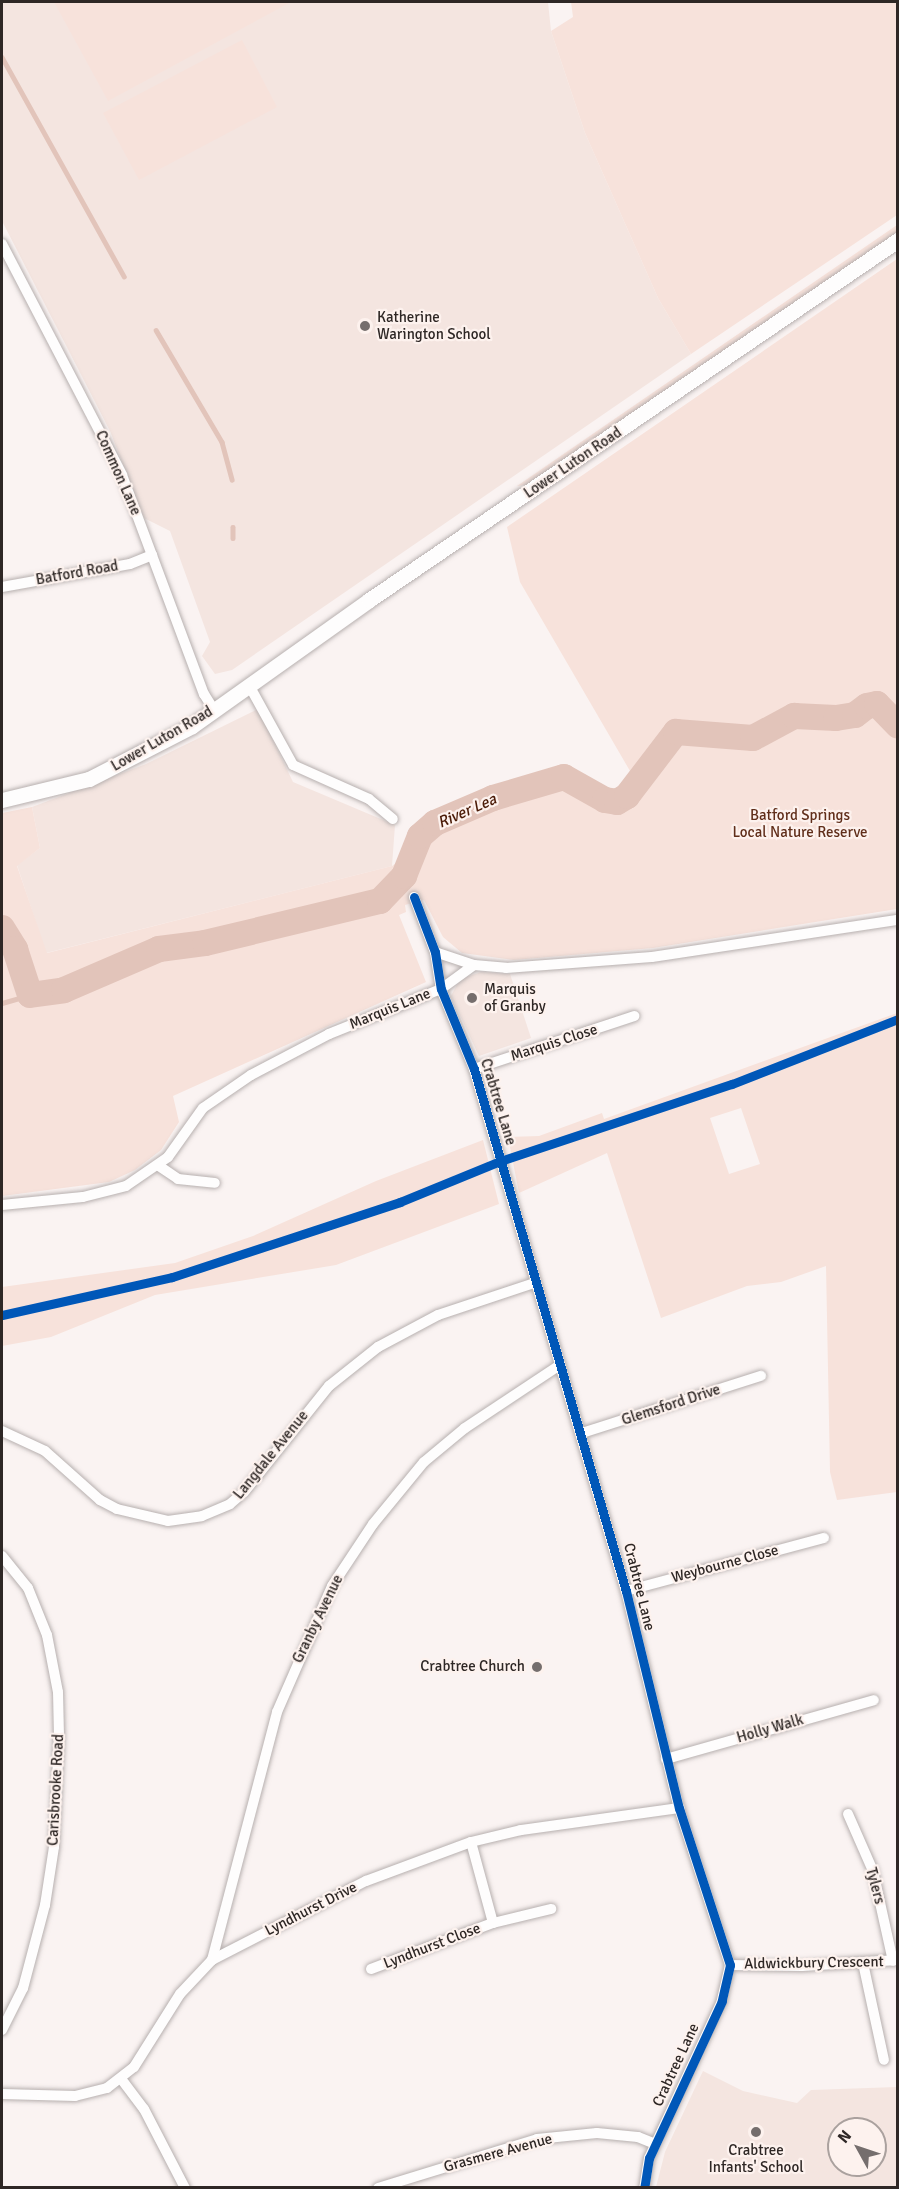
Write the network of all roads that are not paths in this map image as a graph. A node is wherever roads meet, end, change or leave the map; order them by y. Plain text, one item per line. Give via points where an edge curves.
1 (897, 240) edge
2 (2, 244) edge
3 (152, 555) junction
4 (2, 587) edge
5 (250, 687) junction
6 (214, 710) junction
7 (2, 800) edge
8 (393, 819) dead end
9 (414, 897) dead end
10 (897, 921) edge
11 (435, 952) junction
12 (474, 965) junction
13 (441, 989) junction
14 (634, 1016) dead end
15 (474, 1069) junction
16 (159, 1166) junction
17 (215, 1183) dead end
18 (2, 1205) edge
19 (534, 1283) junction
20 (560, 1365) junction
21 (761, 1376) dead end
22 (2, 1431) edge
23 (582, 1433) junction
24 (824, 1538) dead end
25 (2, 1556) edge
26 (626, 1591) junction
27 (874, 1700) dead end
28 (666, 1759) junction
29 (679, 1808) junction
30 (848, 1814) dead end
31 (471, 1842) junction
32 (551, 1909) dead end
33 (493, 1923) junction
34 (212, 1960) junction
35 (895, 1961) edge
36 (863, 1964) junction
37 (730, 1965) junction
38 (371, 1969) dead end
39 (2, 2030) edge
40 (884, 2060) dead end
41 (122, 2080) junction
42 (2, 2094) edge
43 (655, 2144) junction
44 (185, 2187) edge
45 (378, 2187) edge
46 (644, 2187) edge

1 - 5 main road, Lower Luton Road via 369,600
2 - 3 street, Common Lane via 108,446
3 - 4 street, Batford Road via 130,564
3 - 6 street, Common Lane
5 - 6 main road, Lower Luton Road
5 - 8 street via 293,765 369,799
6 - 7 main road, Lower Luton Road via 135,758 89,779
9 - 11 street, Crabtree Lane
10 - 12 street via 652,957 506,968
11 - 12 street
11 - 13 street, Crabtree Lane
12 - 13 street, Marquis Lane
13 - 15 street, Crabtree Lane
13 - 16 street, Marquis Lane via 329,1034 251,1075 203,1108
14 - 15 street, Marquis Close
15 - 19 street, Crabtree Lane
16 - 17 street via 178,1179
16 - 18 street, Marquis Lane via 126,1186 105,1192
19 - 20 street, Crabtree Lane
19 - 22 street, Langdale Avenue via 438,1315 378,1347 329,1386 244,1492 230,1504 202,1516 168,1521 117,1509 100,1500 45,1451
20 - 23 street, Crabtree Lane
20 - 34 street, Granby Avenue via 465,1428 424,1462 374,1524 332,1586 278,1712
21 - 23 street, Glemsford Drive
23 - 26 street, Crabtree Lane
24 - 26 street, Weybourne Close
25 - 39 street, Carisbrooke Road via 28,1588 47,1635 58,1692 59,1737 54,1847 45,1905 23,1988
26 - 28 street, Crabtree Lane
27 - 28 street, Holly Walk
28 - 29 street, Crabtree Lane
29 - 31 street, Lyndhurst Drive via 580,1820
29 - 37 street, Crabtree Lane
30 - 35 street, Tylers via 873,1871
31 - 33 street, Lyndhurst Close
31 - 34 street, Lyndhurst Drive via 321,1901
32 - 33 street, Lyndhurst Close
33 - 38 street, Lyndhurst Close
34 - 41 street, Lyndhurst Drive via 180,1994
35 - 36 street, Aldwickbury Crescent
36 - 37 street, Aldwickbury Crescent
36 - 40 street
37 - 43 street, Crabtree Lane via 722,2001
41 - 42 street via 75,2096
41 - 44 street via 144,2109
43 - 45 street, Grasmere Avenue via 638,2137 597,2133 537,2139
43 - 46 street, Crabtree Lane

